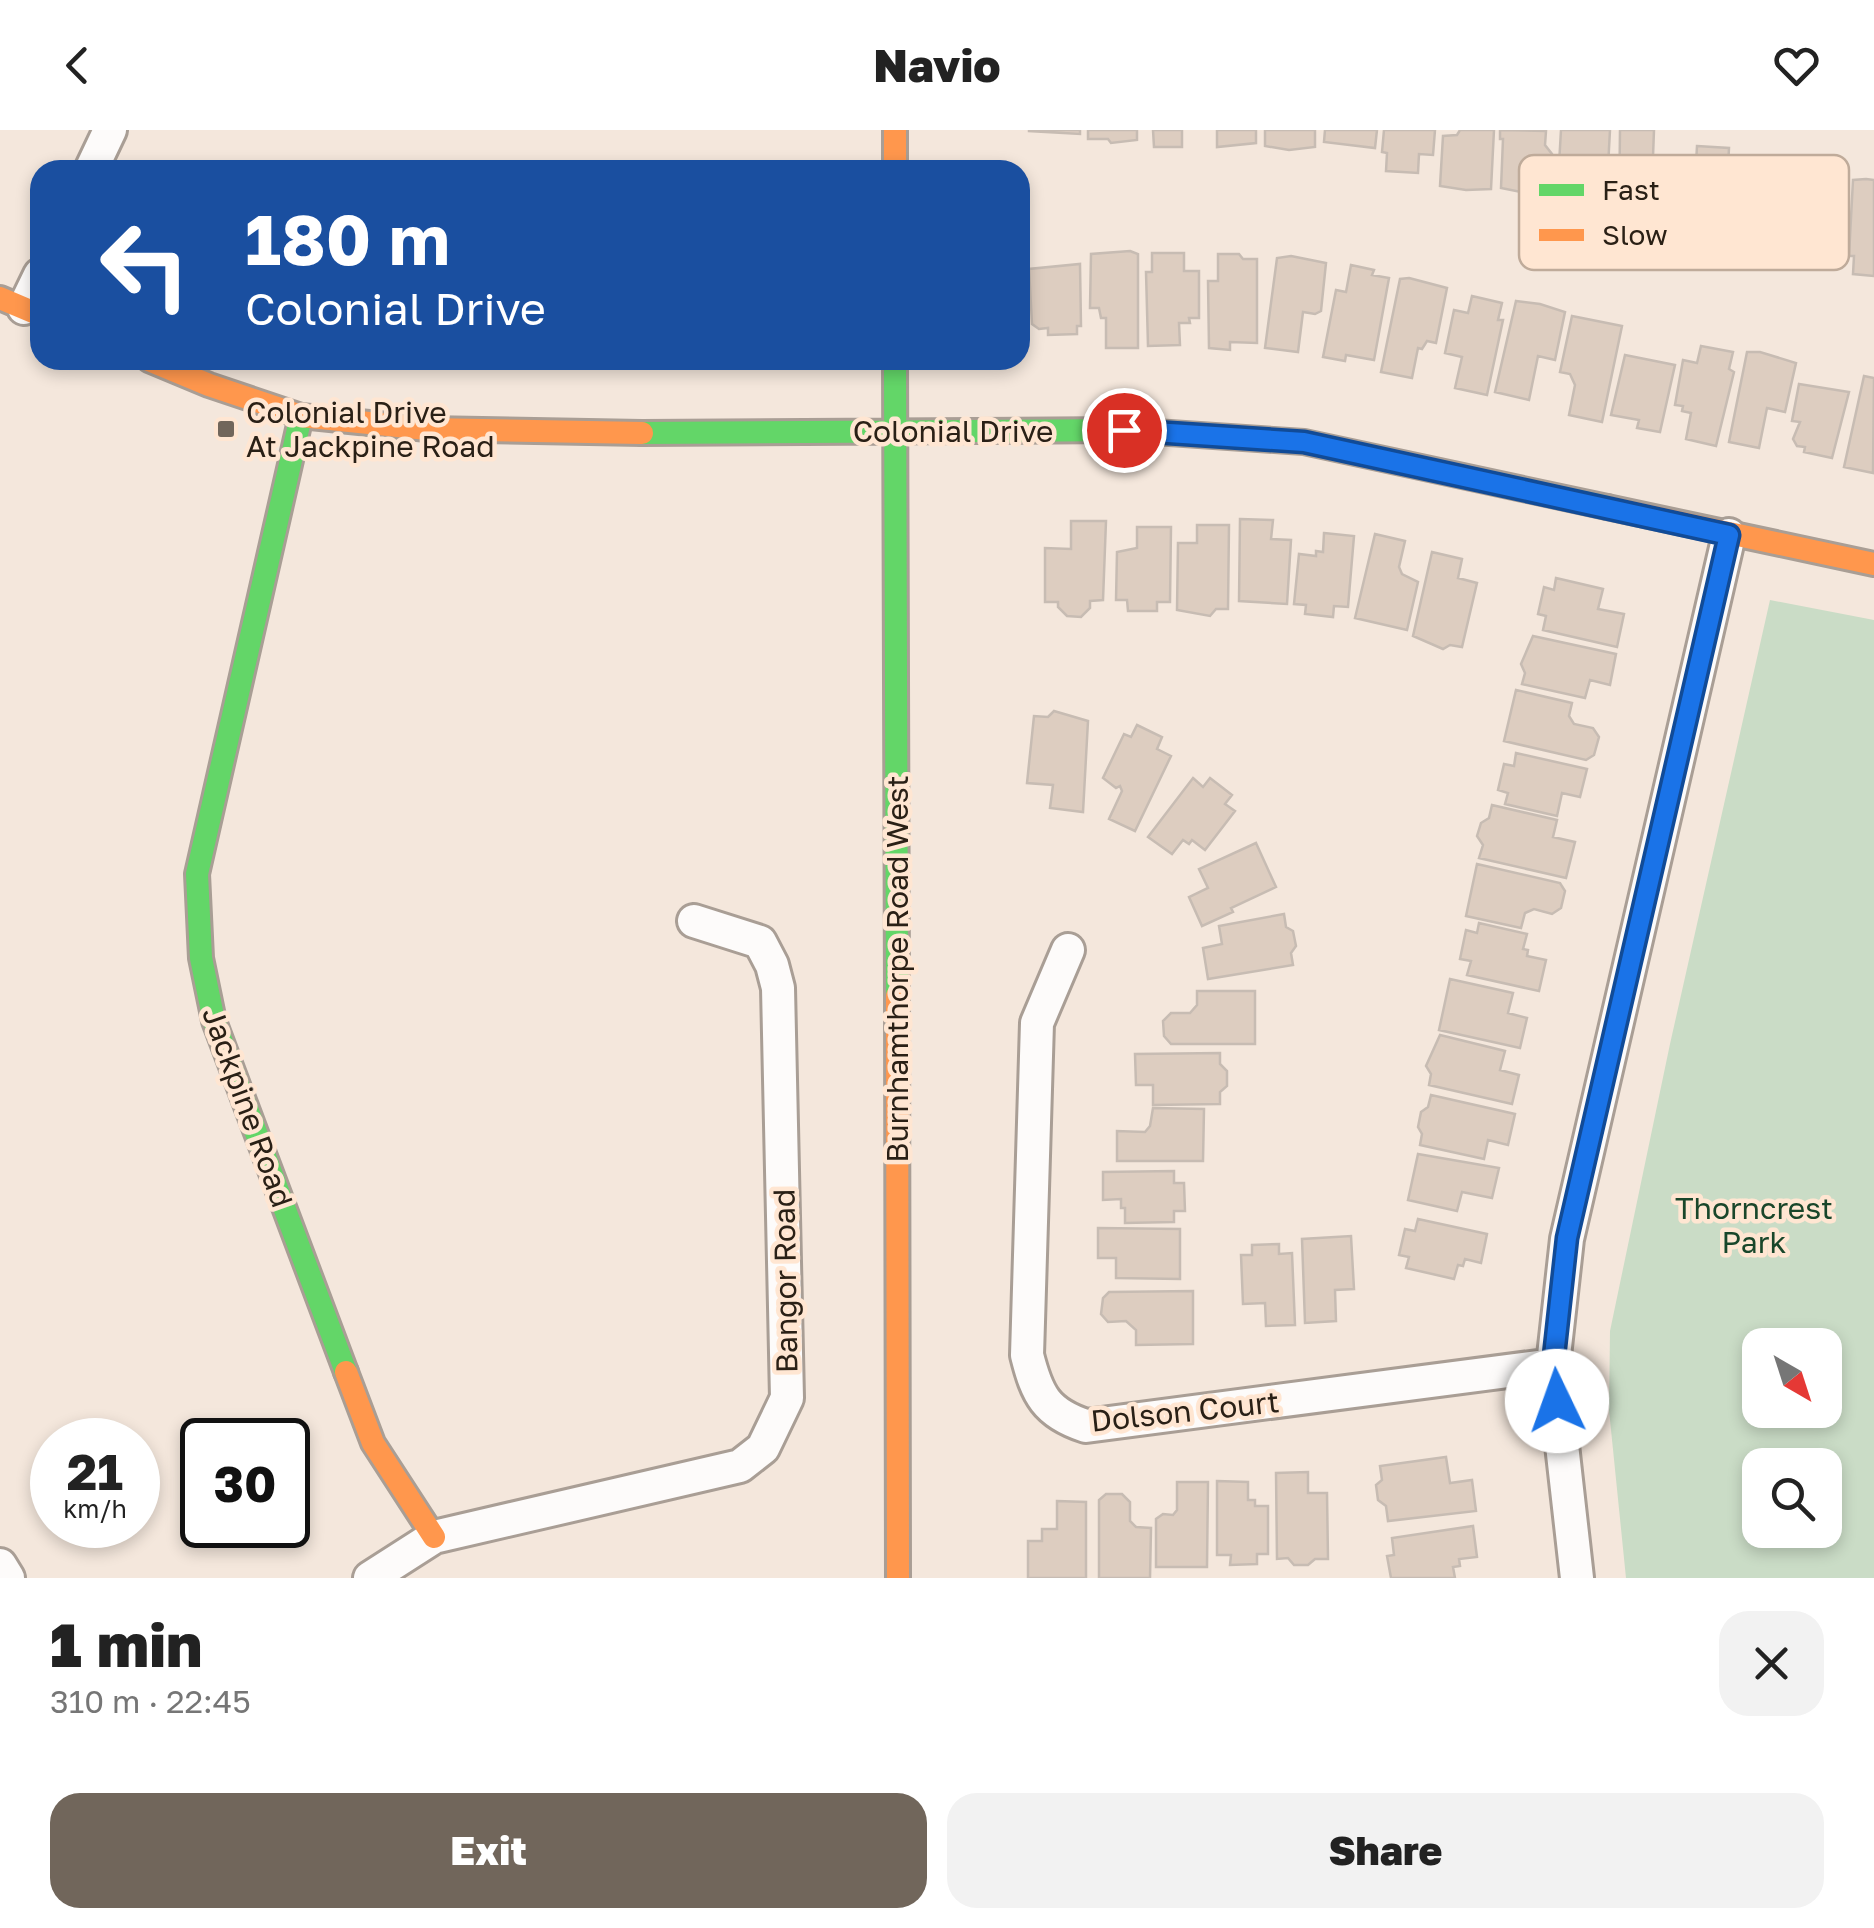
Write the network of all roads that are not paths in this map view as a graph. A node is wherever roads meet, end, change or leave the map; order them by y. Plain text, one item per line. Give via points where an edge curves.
1 (110, 130) edge
2 (895, 130) edge
3 (96, 160) edge
4 (895, 160) edge
5 (173, 370) edge
6 (895, 370) edge
7 (301, 416) junction
8 (896, 431) junction
9 (1729, 535) junction
10 (1874, 564) edge
11 (694, 921) dead end
12 (1068, 950) dead end
13 (1553, 1365) junction
14 (434, 1536) junction
15 (0, 1565) edge
16 (8, 1578) edge
17 (370, 1578) edge
18 (898, 1578) edge
19 (1577, 1578) edge

1 - 3 street
2 - 4 street
5 - 7 street, Colonial Drive
6 - 8 street, Burnhamthorpe Road West
7 - 8 street, Colonial Drive via 556,433
7 - 14 street, Jackpine Road via 197,874 201,958 214,1021 373,1443
8 - 9 street, Colonial Drive via 1124,430 1304,442
8 - 18 street, Burnhamthorpe Road West
9 - 10 street, Colonial Drive
9 - 13 street via 1567,1238
11 - 14 street, Bangor Road via 760,942 778,988 787,1398 762,1448 740,1466
12 - 13 street, Dolson Court via 1037,1023 1027,1355 1035,1388 1058,1417 1086,1426
13 - 19 street
14 - 17 street, Bangor Road
15 - 16 street

